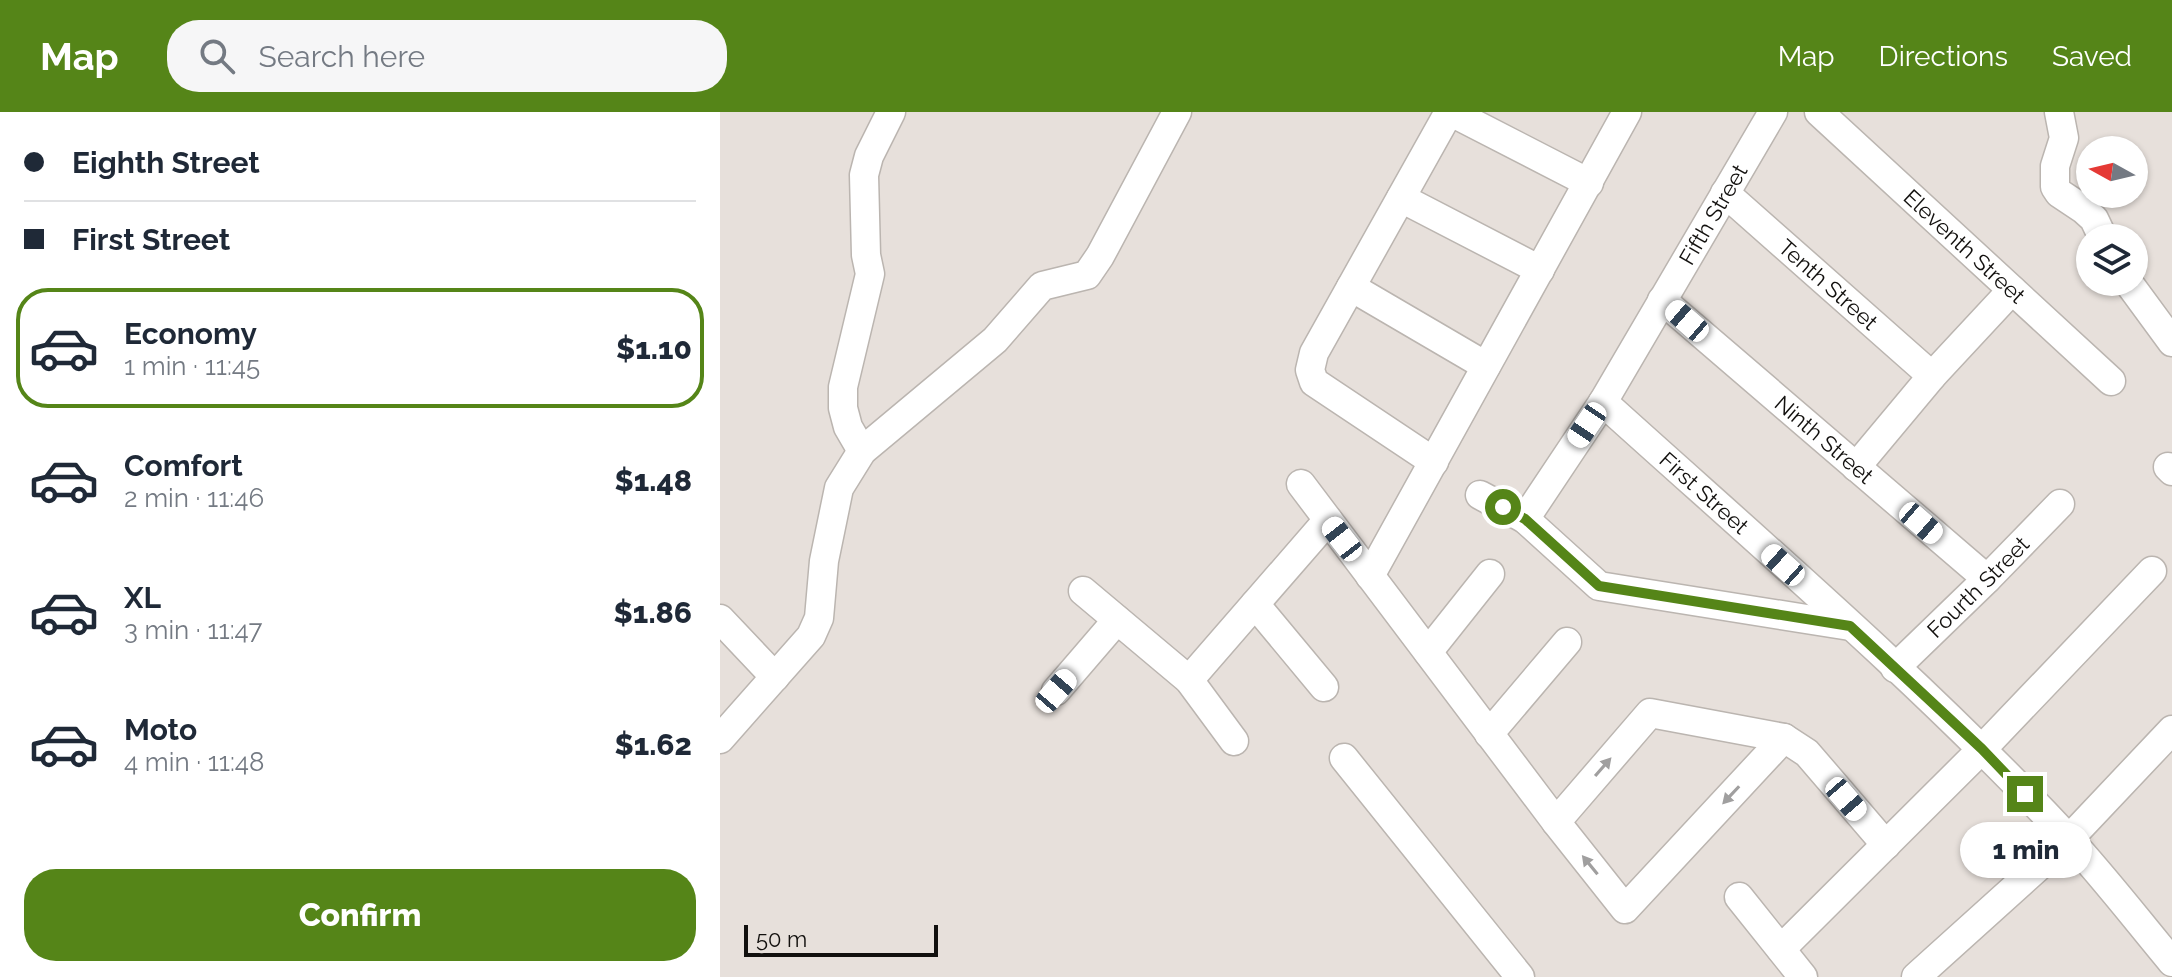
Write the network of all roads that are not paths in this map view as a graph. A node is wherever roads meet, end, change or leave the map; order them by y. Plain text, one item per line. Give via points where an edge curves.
1 (890, 112) edge
2 (1177, 112) edge
3 (1450, 112) edge
4 (1627, 112) edge
5 (1773, 112) edge
6 (1819, 112) edge
7 (2059, 112) edge
8 (1589, 183) junction
9 (1725, 193) junction
10 (1401, 198) junction
11 (2096, 224) edge
12 (1540, 270) junction
13 (1351, 287) junction
14 (2012, 290) junction
15 (2138, 296) edge
16 (1662, 300) junction
17 (2172, 342) edge
18 (1486, 366) junction
19 (1932, 376) junction
20 (2111, 381) dead end
21 (1603, 402) junction
22 (862, 451) junction
23 (1434, 462) junction
24 (1856, 467) junction
25 (1301, 484) dead end
26 (1480, 495) dead end
27 (2060, 504) dead end
28 (1525, 519) junction
29 (1328, 520) junction
30 (2152, 571) dead end
31 (1490, 574) dead end
32 (1370, 576) junction
33 (1987, 579) junction
34 (1083, 591) dead end
35 (1255, 604) junction
36 (720, 619) edge
37 (1117, 620) junction
38 (1850, 626) junction
39 (1567, 642) dead end
40 (1428, 652) junction
41 (1895, 668) junction
42 (775, 677) junction
43 (1189, 680) junction
44 (1324, 687) dead end
45 (1056, 691) dead end
46 (2172, 730) edge
47 (1489, 734) junction
48 (1784, 738) junction
49 (720, 739) edge
50 (1234, 741) dead end
51 (1982, 749) junction
52 (1344, 758) dead end
53 (1556, 822) junction
54 (2069, 839) junction
55 (1886, 845) junction
56 (1739, 897) dead end
57 (1781, 949) junction
58 (2172, 962) edge
59 (1520, 977) edge
60 (1803, 977) edge
61 (1916, 977) edge

1 - 22 street via 864,175 870,274 843,387 848,427
2 - 22 street via 1087,275 1042,286 995,340
3 - 8 street
3 - 10 street
4 - 8 street
5 - 9 street, Fifth Street
6 - 14 street, Eleventh Street
7 - 11 street via 2064,138 2055,187
8 - 12 street
9 - 16 street, Fifth Street
9 - 19 street, Tenth Street
10 - 12 street
10 - 13 street
12 - 18 street
13 - 18 street
13 - 23 street via 1314,353 1314,382
14 - 19 street
14 - 20 street, Eleventh Street
15 - 17 street
16 - 21 street, Fifth Street
16 - 24 street, Ninth Street
18 - 23 street
19 - 24 street
21 - 28 street, Fifth Street
21 - 38 street, First Street
22 - 42 street via 839,488 819,618 811,636
23 - 32 street
24 - 33 street, Ninth Street
25 - 29 street
26 - 28 street
27 - 33 street, Fourth Street
28 - 38 street via 1599,586
29 - 32 street
29 - 35 street
30 - 51 street
31 - 40 street
32 - 40 street
33 - 41 street, Fourth Street
34 - 37 street
35 - 43 street
35 - 44 street
36 - 42 street
37 - 43 street
37 - 45 street
38 - 41 street, First Street
39 - 47 street
40 - 47 street
41 - 51 street, First Street
42 - 49 street
43 - 50 street
46 - 54 street
47 - 53 street
53 -> 48 street via 1650,713
48 -> 53 street via 1625,909
48 - 55 street via 1807,753
51 - 54 street, First Street
51 - 55 street
52 - 59 street
54 - 58 street, First Street
54 - 61 street
55 - 57 street
56 - 57 street
57 - 60 street

